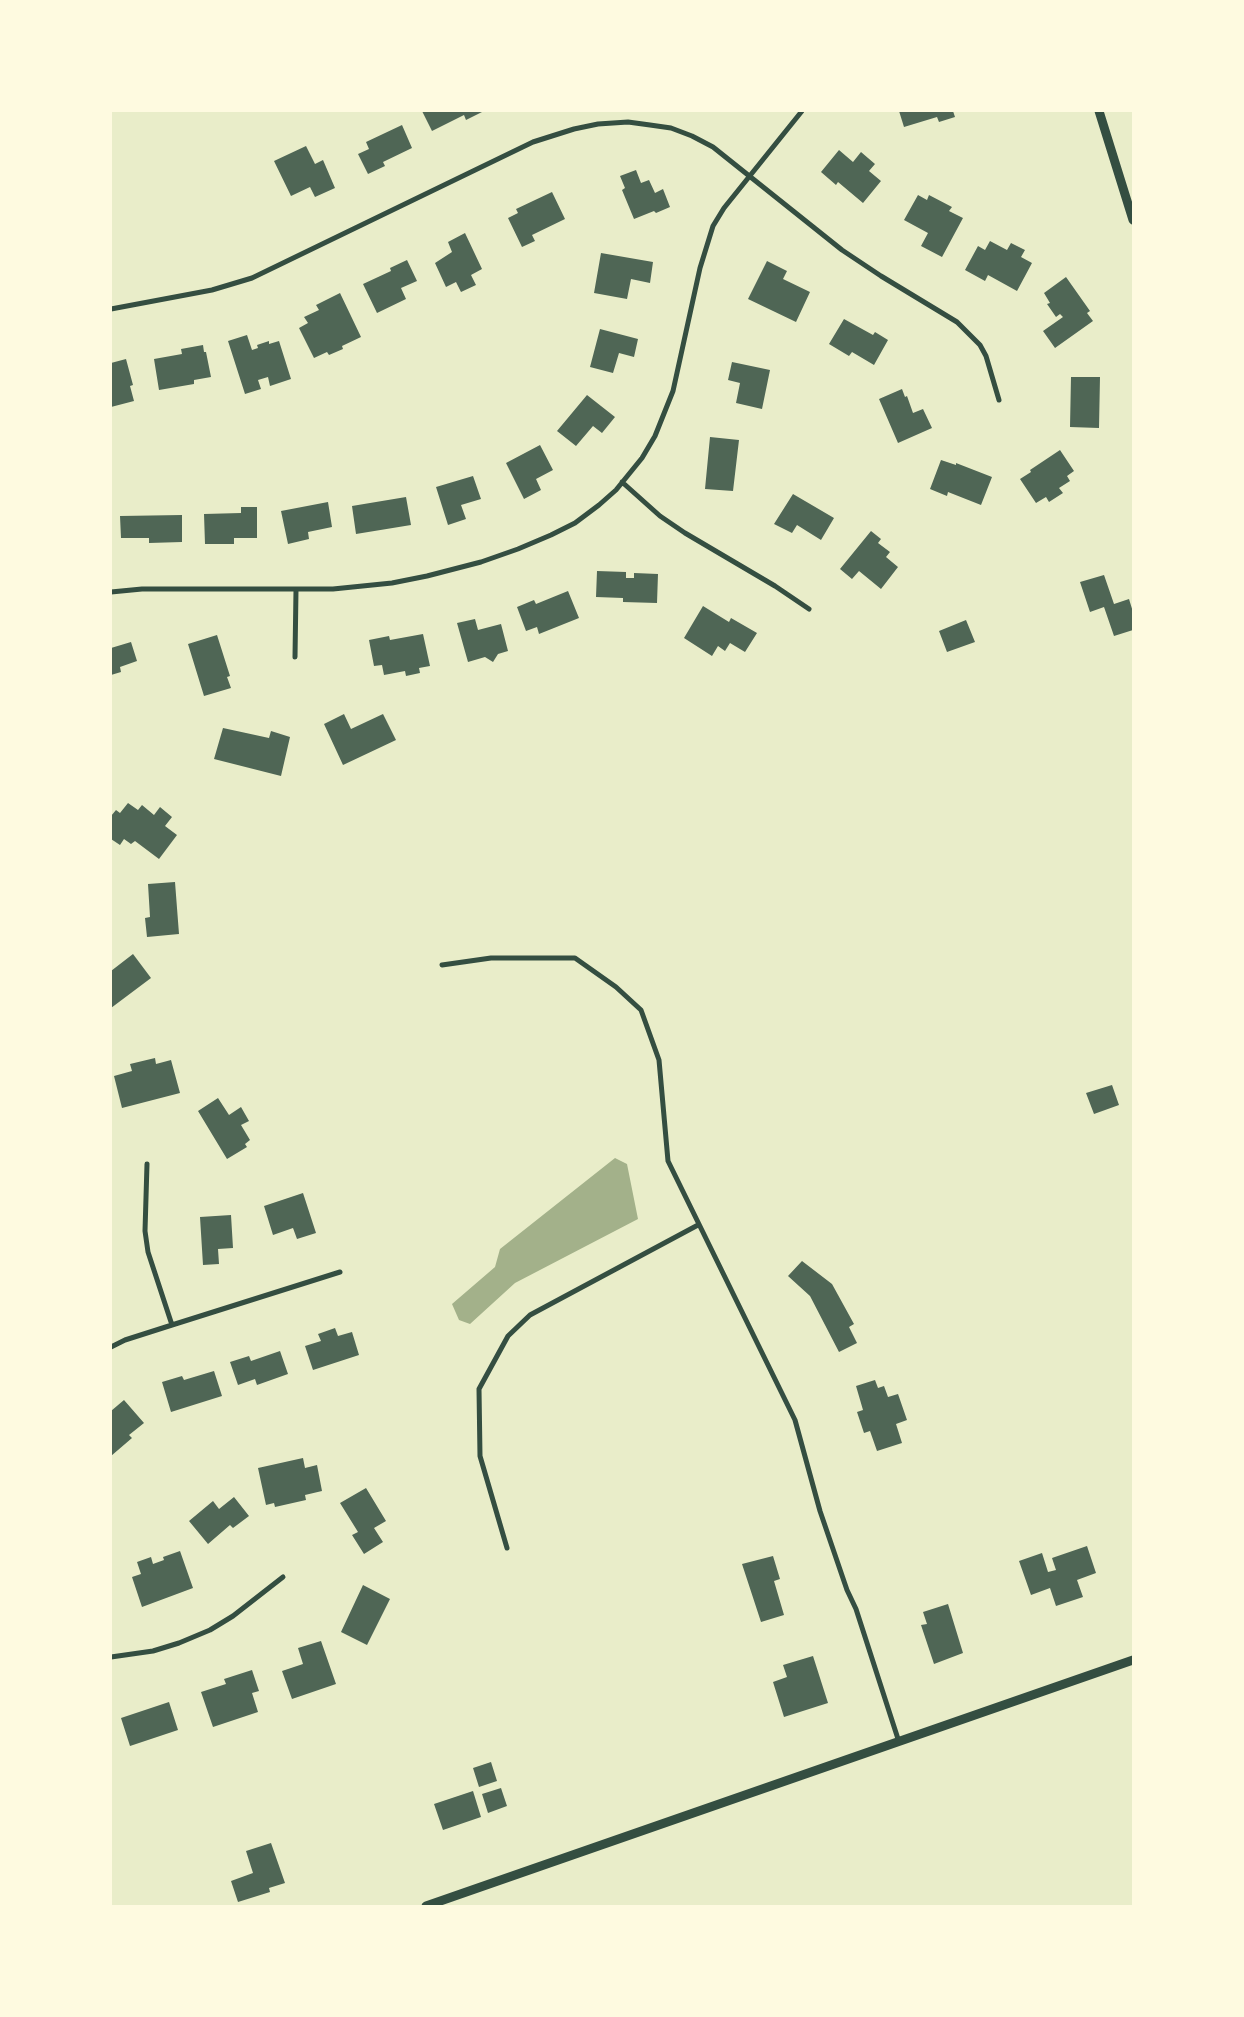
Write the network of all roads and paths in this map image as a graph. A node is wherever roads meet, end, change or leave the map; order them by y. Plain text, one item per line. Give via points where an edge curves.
1 (802, 111) edge
2 (1099, 111) edge
3 (750, 175) junction
4 (1133, 220) edge
5 (111, 309) edge
6 (998, 400) dead end
7 (622, 482) junction
8 (296, 590) junction
9 (111, 592) edge
10 (809, 609) dead end
11 (295, 657) dead end
12 (442, 966) dead end
13 (147, 1164) dead end
14 (698, 1225) junction
15 (340, 1272) dead end
16 (172, 1324) junction
17 (111, 1347) edge
18 (507, 1548) dead end
19 (283, 1577) dead end
20 (111, 1657) edge
21 (1133, 1660) edge
22 (899, 1742) junction
23 (426, 1906) edge

1 - 3 street
2 - 4 street
3 - 5 street via 714,147 671,128 628,122 574,129 533,142 252,278 212,290
3 - 6 street via 842,250 964,328 986,356
3 - 7 street via 713,226 667,408 646,450
7 - 8 street via 599,506 551,536 481,562 392,583
7 - 10 street via 660,516
8 - 9 street via 142,589
8 - 11 street
12 - 14 street via 491,958 575,958 616,987 641,1010 659,1060 668,1161
13 - 16 street via 145,1231 148,1252
14 - 18 street via 530,1315 508,1336 479,1389 480,1456
14 - 22 street via 795,1420 820,1511
15 - 16 street
16 - 17 street
19 - 20 street via 234,1616 210,1630 153,1651
21 - 22 street
22 - 23 street

